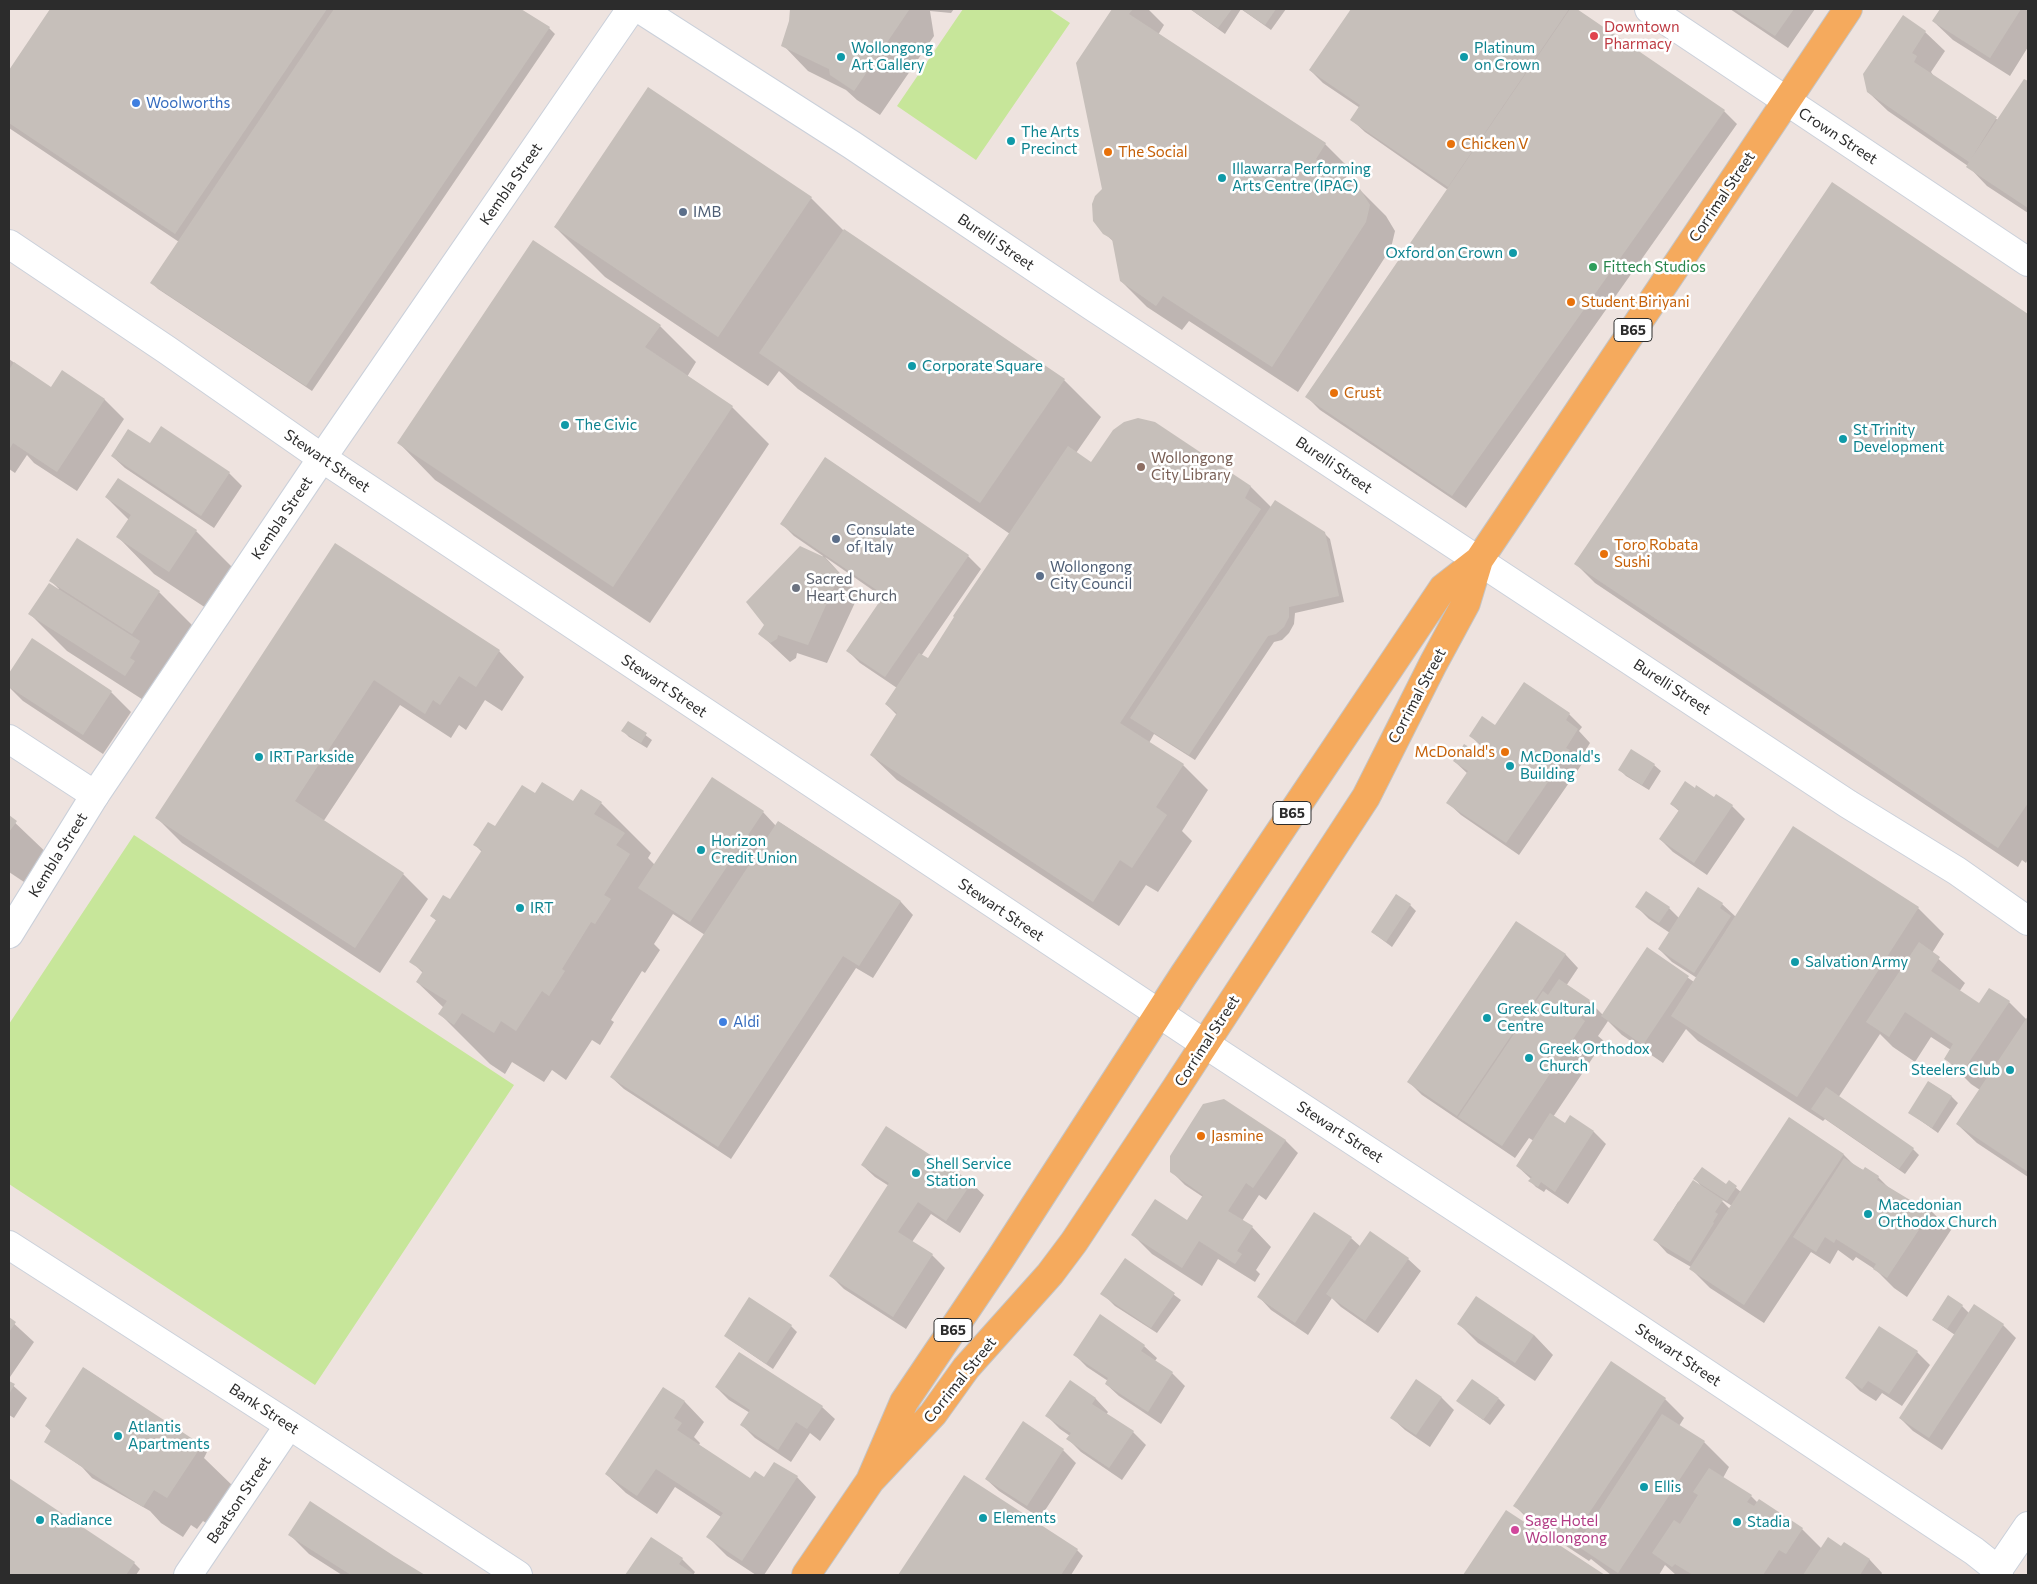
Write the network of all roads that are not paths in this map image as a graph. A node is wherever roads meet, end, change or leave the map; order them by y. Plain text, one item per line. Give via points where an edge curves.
1 (631, 9) edge
2 (640, 9) edge
3 (1649, 9) edge
4 (1848, 9) edge
5 (1786, 101) junction
6 (9, 244) edge
7 (2028, 262) edge
8 (322, 458) junction
9 (1479, 560) junction
10 (9, 739) edge
11 (95, 796) junction
12 (2028, 921) edge
13 (9, 934) edge
14 (1158, 1014) junction
15 (1205, 1044) junction
16 (9, 1246) edge
17 (289, 1425) junction
18 (870, 1481) junction
19 (2028, 1526) edge
20 (1998, 1572) edge
21 (188, 1575) edge
22 (518, 1575) edge
23 (806, 1575) edge

1 - 8 street, Kembla Street
2 - 9 street, Burelli Street via 852,145
3 - 5 street, Crown Street
4 - 5 main road, Corrimal Street / B65
5 - 7 street, Crown Street
5 - 9 main road, Corrimal Street / B65
6 - 8 street, Stewart Street
8 - 11 street, Kembla Street
8 - 14 street, Stewart Street
9 - 12 street, Burelli Street via 1848,804 1957,871
9 - 14 main road, Corrimal Street / B65 via 1443,588
9 - 15 main road, Corrimal Street via 1466,603 1366,797
10 - 11 street
11 - 13 street, Kembla Street
14 - 15 street, Stewart Street
14 - 18 main road, Corrimal Street / B65 via 904,1402
15 - 18 main road, Corrimal Street via 1050,1274 966,1368 933,1414
15 - 20 street, Stewart Street via 1974,1551
16 - 17 street, Bank Street
17 - 21 street, Beatson Street
17 - 22 street, Bank Street
18 - 23 main road, Corrimal Street / B65
19 - 20 street

